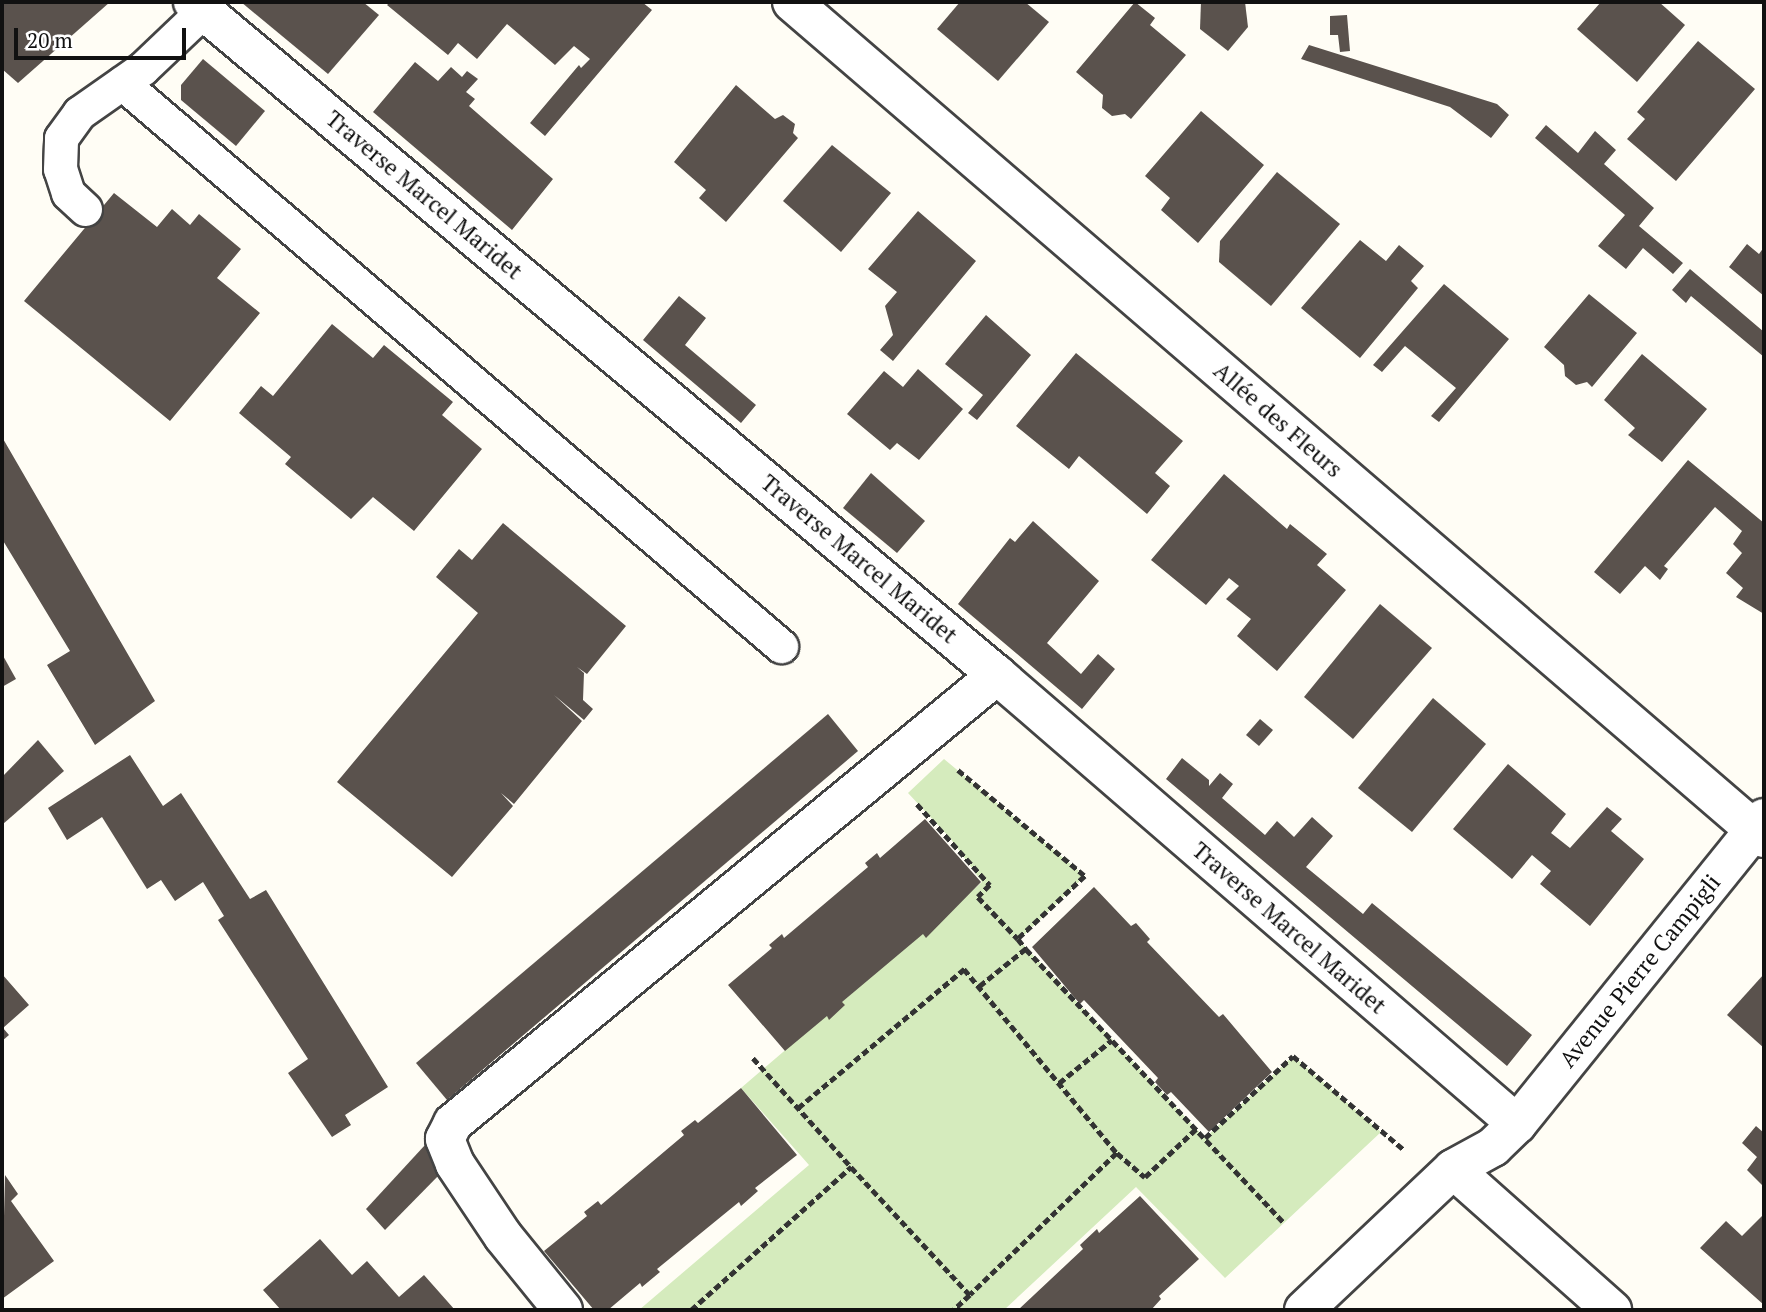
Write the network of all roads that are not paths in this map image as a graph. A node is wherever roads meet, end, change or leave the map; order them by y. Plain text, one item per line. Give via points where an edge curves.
1 (792, 2) edge
2 (199, 6) edge
3 (122, 83) junction
4 (85, 209) dead end
5 (782, 646) dead end
6 (997, 675) junction
7 (1761, 829) edge
8 (1517, 1124) junction
9 (1448, 1174) junction
10 (563, 1310) edge
11 (1304, 1310) edge
12 (1612, 1310) edge

1 - 7 street, Allée des Fleurs
2 - 3 lane
2 - 6 street, Traverse Marcel Maridet
3 - 4 lane via 79,113 61,138 60,169 68,193
3 - 5 lane
6 - 8 street, Traverse Marcel Maridet
6 - 10 street via 453,1123 445,1139 455,1164 503,1236
7 - 8 street, Avenue Pierre Campigli
8 - 9 street, Avenue Pierre Campigli via 1493,1147
9 - 11 street, Avenue Pierre Campigli
9 - 12 street

